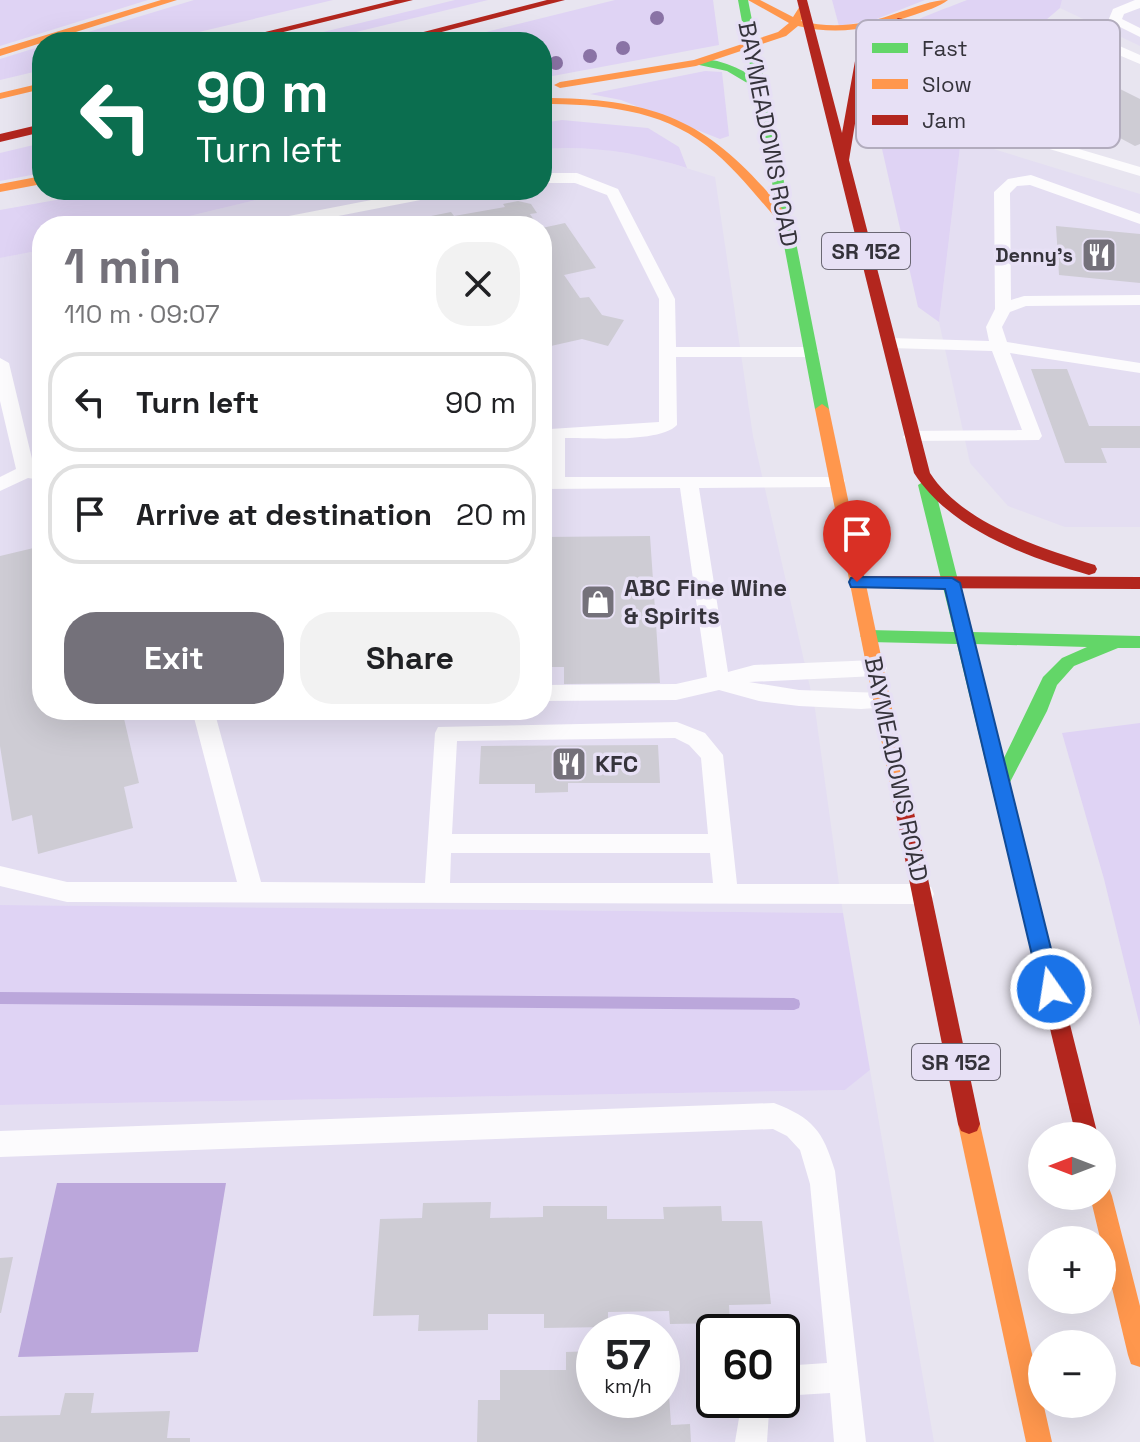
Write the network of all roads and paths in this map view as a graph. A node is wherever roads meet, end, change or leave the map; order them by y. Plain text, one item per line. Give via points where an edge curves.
1 (172, 0) edge
2 (408, 0) edge
3 (560, 0) edge
4 (743, 0) edge
5 (753, 0) edge
6 (943, 0) edge
7 (1140, 3) edge
8 (914, 11) junction
9 (803, 15) edge
10 (886, 20) edge
11 (901, 20) edge
12 (1115, 20) edge
13 (1120, 23) edge
14 (856, 30) edge
15 (68, 32) edge
16 (272, 32) edge
17 (430, 32) edge
18 (1140, 33) edge
19 (32, 43) edge
20 (751, 46) junction
21 (1120, 50) edge
22 (0, 53) edge
23 (1140, 60) edge
24 (696, 63) junction
25 (759, 85) junction
26 (856, 85) edge
27 (552, 86) edge
28 (32, 88) edge
29 (0, 96) edge
30 (552, 101) edge
31 (32, 130) edge
32 (0, 138) edge
33 (1060, 148) edge
34 (843, 160) junction
35 (1140, 172) edge
36 (552, 178) edge
37 (32, 182) edge
38 (0, 188) edge
39 (395, 200) edge
40 (314, 216) edge
41 (1140, 219) edge
42 (785, 220) junction
43 (1140, 300) edge
44 (1003, 309) junction
45 (890, 343) junction
46 (999, 346) junction
47 (668, 352) junction
48 (810, 352) junction
49 (0, 363) edge
50 (1140, 368) edge
51 (552, 432) edge
52 (912, 437) junction
53 (32, 467) edge
54 (32, 474) edge
55 (924, 479) junction
56 (836, 481) junction
57 (689, 482) junction
58 (552, 483) edge
59 (0, 485) edge
60 (857, 582) junction
61 (952, 583) junction
62 (1139, 583) edge
63 (869, 636) junction
64 (964, 636) junction
65 (1117, 642) junction
66 (1140, 642) edge
67 (876, 668) junction
68 (719, 682) junction
69 (552, 693) edge
70 (882, 701) junction
71 (206, 720) edge
72 (1000, 784) junction
73 (721, 843) junction
74 (440, 844) junction
75 (0, 876) edge
76 (252, 892) junction
77 (437, 892) junction
78 (726, 893) junction
79 (922, 894) junction
80 (1084, 1122) edge
81 (0, 1144) edge
82 (1116, 1228) edge
83 (1140, 1228) edge
84 (1116, 1257) edge
85 (1140, 1355) edge
86 (843, 1377) junction
87 (800, 1380) edge
88 (753, 1418) edge
89 (751, 1442) edge
90 (850, 1442) edge
91 (1039, 1442) edge

1 - 15 main road
2 - 16 main road
3 - 17 main road
4 - 20 main road, BAYMEADOWS ROAD / SR 152
5 - 9 main road via 767,12
6 - 8 main road
7 - 12 lane via 1118,12
8 - 10 main road
8 - 11 main road
9 - 14 main road
9 - 20 main road via 782,34
9 - 34 main road, SR 152
13 - 18 lane
19 - 22 main road
20 - 24 main road
20 - 25 main road, BAYMEADOWS ROAD / SR 152
21 - 23 lane
24 - 25 main road via 736,68
24 - 27 main road
25 - 42 main road, BAYMEADOWS ROAD / SR 152
26 - 34 main road
28 - 29 main road
30 - 42 main road via 630,108 691,131 711,143
31 - 32 main road
33 - 35 lane
34 - 45 main road, SR 152
36 - 47 lane via 577,178 613,192 667,299
37 - 38 main road
39 - 40 lane
41 - 44 lane via 1031,180 1013,182 1002,192
42 - 48 main road, BAYMEADOWS ROAD / SR 152
43 - 44 lane via 1024,301
44 - 46 lane via 994,327
45 - 46 lane
45 - 52 main road, SR 152
46 - 50 lane
46 - 52 lane via 1033,436
47 - 48 lane
47 - 51 lane via 668,425 653,430
48 - 56 main road, BAYMEADOWS ROAD / SR 152
49 - 53 lane
52 - 55 main road, SR 152
54 - 59 lane
55 - 61 main road, SR 152
55 - 62 main road via 1010,543
56 - 57 lane
56 - 60 main road, BAYMEADOWS ROAD / SR 152
57 - 58 lane
57 - 68 lane
60 - 61 main road
60 - 63 main road, BAYMEADOWS ROAD / SR 152
61 - 62 main road
61 - 64 main road, SR 152
63 - 64 main road
63 - 67 main road, BAYMEADOWS ROAD / SR 152
64 - 65 main road
64 - 72 main road, SR 152
65 - 66 main road
65 - 72 main road via 1068,662 1049,682
67 - 68 lane via 754,673
67 - 70 main road, BAYMEADOWS ROAD / SR 152
68 - 69 lane via 676,692
68 - 70 lane via 763,695
70 - 79 main road, BAYMEADOWS ROAD / SR 152
71 - 76 lane
72 - 80 main road, SR 152
73 - 74 lane
73 - 74 lane via 712,755 697,739 677,730 446,733
73 - 78 lane
74 - 77 lane
75 - 76 lane via 67,892
76 - 77 lane
77 - 78 lane
78 - 79 lane
79 - 91 main road, BAYMEADOWS ROAD / SR 152
81 - 86 lane via 774,1116 790,1122 814,1145 824,1184
82 - 83 lane
84 - 85 main road
86 - 87 lane
86 - 90 lane
88 - 89 lane

